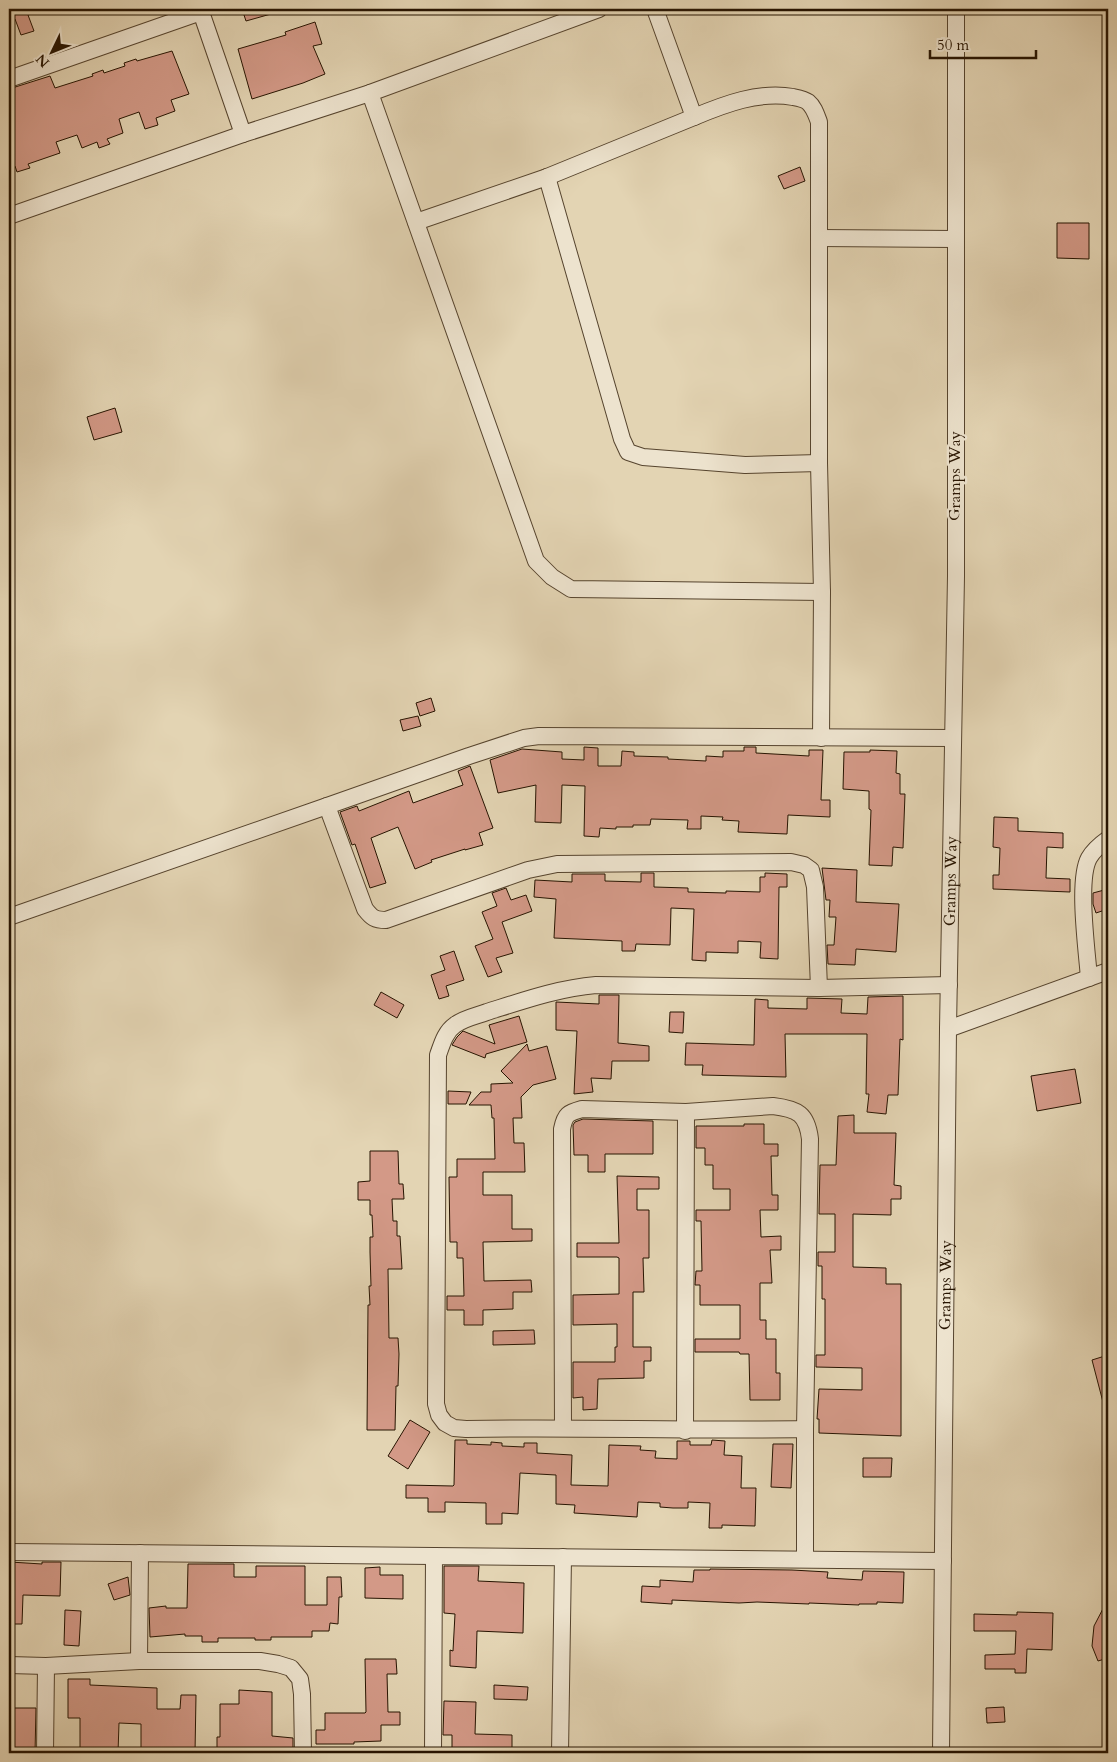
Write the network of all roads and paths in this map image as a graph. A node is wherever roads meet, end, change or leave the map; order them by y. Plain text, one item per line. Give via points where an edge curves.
1 (599, 9) edge
2 (655, 9) edge
3 (956, 9) edge
4 (200, 10) edge
5 (9, 79) edge
6 (370, 93) junction
7 (694, 117) junction
8 (243, 134) junction
9 (547, 177) junction
10 (9, 216) edge
11 (416, 222) junction
12 (819, 238) junction
13 (955, 239) junction
14 (820, 463) junction
15 (822, 592) junction
16 (821, 738) junction
17 (952, 738) junction
18 (327, 806) junction
19 (1108, 839) edge
20 (9, 917) edge
21 (1108, 971) edge
22 (1089, 978) junction
23 (949, 985) junction
24 (819, 988) junction
25 (948, 1029) junction
26 (686, 1112) junction
27 (563, 1427) junction
28 (805, 1429) junction
29 (685, 1431) junction
30 (9, 1552) edge
31 (140, 1553) junction
32 (434, 1556) junction
33 (563, 1557) junction
34 (806, 1559) junction
35 (943, 1561) junction
36 (139, 1661) junction
37 (9, 1665) edge
38 (46, 1666) junction
39 (45, 1753) edge
40 (303, 1753) edge
41 (434, 1753) edge
42 (560, 1753) edge
43 (941, 1753) edge

1 - 6 street
2 - 7 street
3 - 13 street, Gramps Way
4 - 5 street
4 - 8 street
6 - 8 street
6 - 11 street
7 - 9 street
7 - 12 street via 750,98 782,95 806,100 815,109 818,122
8 - 10 street
9 - 11 street
9 - 14 street via 628,452 643,457 745,465
11 - 15 street via 536,561 552,577 571,589
12 - 13 street
12 - 14 street
13 - 17 street, Gramps Way via 956,576
14 - 15 street
15 - 16 street
16 - 17 street
16 - 18 street via 524,738
17 - 23 street, Gramps Way
18 - 20 street
18 - 24 street via 366,909 377,920 386,920 528,870 557,864 791,862 804,865 811,870 816,887
19 - 22 street via 1089,858 1085,871 1083,889
21 - 22 street
22 - 25 street
23 - 24 street
23 - 25 street, Gramps Way
24 - 27 street via 581,987 465,1019 447,1032 437,1064 435,1388 439,1414 454,1428
25 - 35 street, Gramps Way
26 - 27 street via 582,1109 568,1113 564,1119
26 - 28 street via 773,1106 794,1111 808,1124
26 - 29 street
27 - 29 street
28 - 29 street
28 - 34 street
30 - 31 street
31 - 32 street
31 - 36 street
32 - 33 street
32 - 41 street
33 - 34 street
33 - 42 street
34 - 35 street
35 - 43 street, Gramps Way
36 - 38 street
36 - 40 street via 260,1661 291,1668 300,1679
37 - 38 street
38 - 39 street

